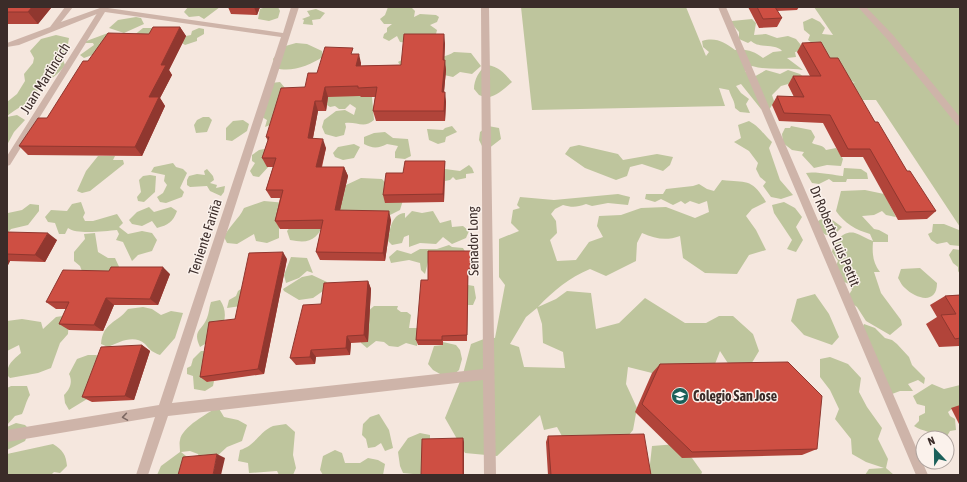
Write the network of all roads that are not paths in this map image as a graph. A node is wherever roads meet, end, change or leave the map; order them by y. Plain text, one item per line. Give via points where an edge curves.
1 (69, 7) edge
2 (295, 7) edge
3 (485, 7) edge
4 (722, 7) edge
5 (862, 7) edge
6 (104, 9) edge
7 (52, 30) junction
8 (284, 35) junction
9 (7, 45) edge
10 (960, 123) edge
11 (7, 163) edge
12 (489, 374) junction
13 (163, 410) junction
14 (7, 436) edge
15 (142, 475) edge
16 (490, 475) edge
17 (922, 475) edge

1 - 7 street
2 - 8 street, Teniente Fariña
3 - 12 street, Senador Long
4 - 17 street, Dr Roberto Luis Pettit
5 - 10 street via 890,37
6 - 7 street
6 - 8 street
6 - 11 street, Juan Martincich
7 - 9 street
8 - 13 street, Teniente Fariña
12 - 13 street
12 - 16 street, Senador Long
13 -> 14 street
13 - 15 street, Teniente Fariña

